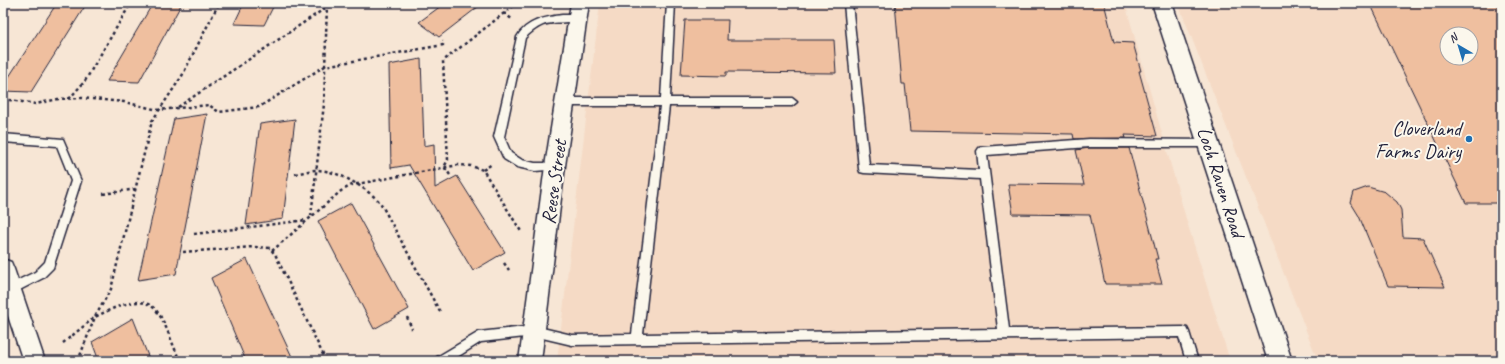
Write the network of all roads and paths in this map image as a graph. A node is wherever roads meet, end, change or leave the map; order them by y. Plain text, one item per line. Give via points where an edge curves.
1 (131, 3) edge
2 (219, 3) edge
3 (327, 3) edge
4 (339, 3) edge
5 (517, 3) edge
6 (671, 3) edge
7 (848, 3) edge
8 (1162, 3) edge
9 (327, 7) junction
10 (579, 11) edge
11 (504, 13) junction
12 (518, 24) dead end
13 (442, 40) dead end
14 (325, 66) junction
15 (3, 99) edge
16 (69, 99) junction
17 (565, 102) junction
18 (666, 102) junction
19 (792, 102) dead end
20 (176, 109) junction
21 (158, 110) junction
22 (3, 138) edge
23 (1209, 143) junction
24 (555, 166) junction
25 (444, 167) junction
26 (316, 170) junction
27 (295, 174) dead end
28 (450, 175) dead end
29 (985, 175) junction
30 (357, 183) junction
31 (136, 189) junction
32 (103, 194) dead end
33 (311, 216) junction
34 (307, 220) junction
35 (194, 234) dead end
36 (524, 236) dead end
37 (272, 251) junction
38 (183, 252) dead end
39 (504, 263) dead end
40 (3, 269) edge
41 (510, 270) dead end
42 (10, 290) junction
43 (440, 312) dead end
44 (95, 317) junction
45 (407, 317) dead end
46 (412, 328) dead end
47 (534, 331) junction
48 (1004, 334) junction
49 (637, 339) junction
50 (63, 343) dead end
51 (34, 361) edge
52 (78, 361) edge
53 (180, 361) edge
54 (326, 361) edge
55 (441, 361) edge
56 (530, 361) edge
57 (1192, 361) edge
58 (1280, 361) edge

1 - 16 path via 85,81
2 - 21 path via 182,76
3 - 9 path
4 - 9 path
5 - 11 path
6 - 18 lane
7 - 29 lane via 864,169
8 - 23 main road, Loch Raven Road
9 - 14 path
9 - 20 path
10 - 17 street, Reese Street
10 - 24 lane via 548,19 527,29 521,37 499,137 507,156 520,164 535,167
11 - 12 path
11 - 25 path via 443,61 448,160
13 - 14 path via 443,45
14 - 20 path via 258,106 220,112 209,105
14 - 26 path via 324,104
15 - 16 path via 36,104
16 - 21 path via 124,102
17 - 18 lane
17 - 24 street, Reese Street
18 - 19 lane
18 - 49 lane
20 - 21 path
21 - 31 path via 152,121
22 - 42 lane via 60,142 76,181 49,265 40,275
23 - 29 lane via 1089,143 982,151
23 - 58 main road, Loch Raven Road
24 - 47 street, Reese Street
25 - 28 path
25 - 30 path
25 - 36 path via 458,165 483,170
26 - 27 path
26 - 30 path
26 - 33 path
29 - 48 lane
30 - 33 path via 341,190
30 - 43 path via 380,202
31 - 32 path
31 - 44 path via 111,289
33 - 34 path
34 - 35 path
34 - 37 path
37 - 38 path via 270,248 254,247
37 - 54 path
39 - 41 path
40 - 42 street
42 - 51 street
44 - 50 path
44 - 52 path
44 - 53 path via 134,302 150,304 158,311
45 - 46 path
47 - 49 lane via 572,340
47 - 55 lane via 479,337
47 - 56 street, Reese Street
48 - 49 lane
48 - 57 lane via 1183,332

